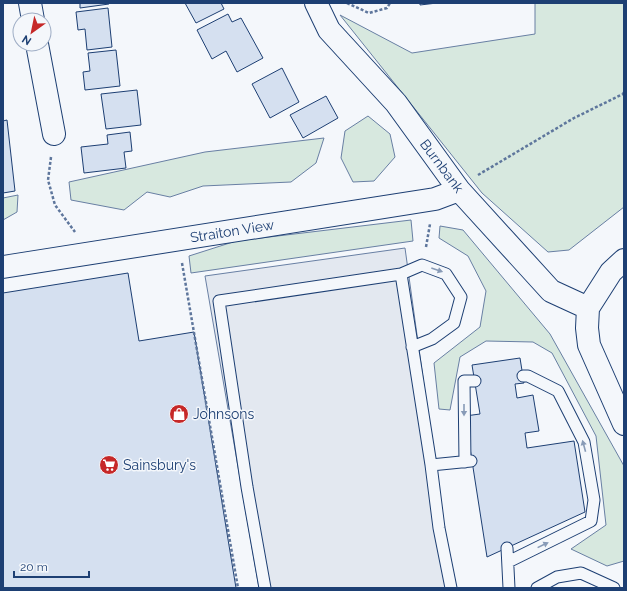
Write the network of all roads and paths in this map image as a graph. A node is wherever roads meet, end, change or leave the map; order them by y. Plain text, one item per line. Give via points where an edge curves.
1 (316, 3) edge
2 (347, 3) edge
3 (390, 3) edge
4 (39, 52) edge
5 (624, 92) edge
6 (54, 134) joint
7 (459, 190) junction
8 (435, 199) junction
9 (178, 239) junction
10 (90, 253) junction
11 (624, 260) edge
12 (422, 265) junction
13 (3, 267) edge
14 (401, 274) junction
15 (588, 308) junction
16 (412, 347) junction
17 (523, 376) dead end
18 (475, 381) dead end
19 (624, 424) edge
20 (431, 465) junction
21 (507, 548) dead end
22 (508, 562) junction
23 (238, 588) edge
24 (265, 588) edge
25 (451, 588) edge
26 (509, 588) edge
27 (537, 588) edge
28 (614, 588) edge

1 - 7 street, Burnbank via 329,30 396,103
2 - 3 path via 369,13 387,8
4 - 6 street
5 - 7 path via 574,118 474,177
6 - 10 path via 48,180 56,205
7 - 8 street, Straiton View
7 - 15 street, Burnbank via 551,291
8 - 9 street, Straiton View
8 - 12 path
9 - 10 street, Straiton View
9 - 23 path
10 - 13 street, Straiton View
11 - 15 street via 611,272
12 - 14 lane
12 -> 16 lane via 446,274 460,297 454,323 432,339
14 - 16 lane
14 - 24 lane via 219,301
15 - 19 street via 589,345
16 - 20 lane
22 -> 17 lane via 591,521 594,500 584,442 558,391
18 -> 20 lane via 464,381 468,462
20 - 25 lane via 439,528
21 - 22 lane
22 - 26 lane
27 - 28 lane via 558,577 581,573

